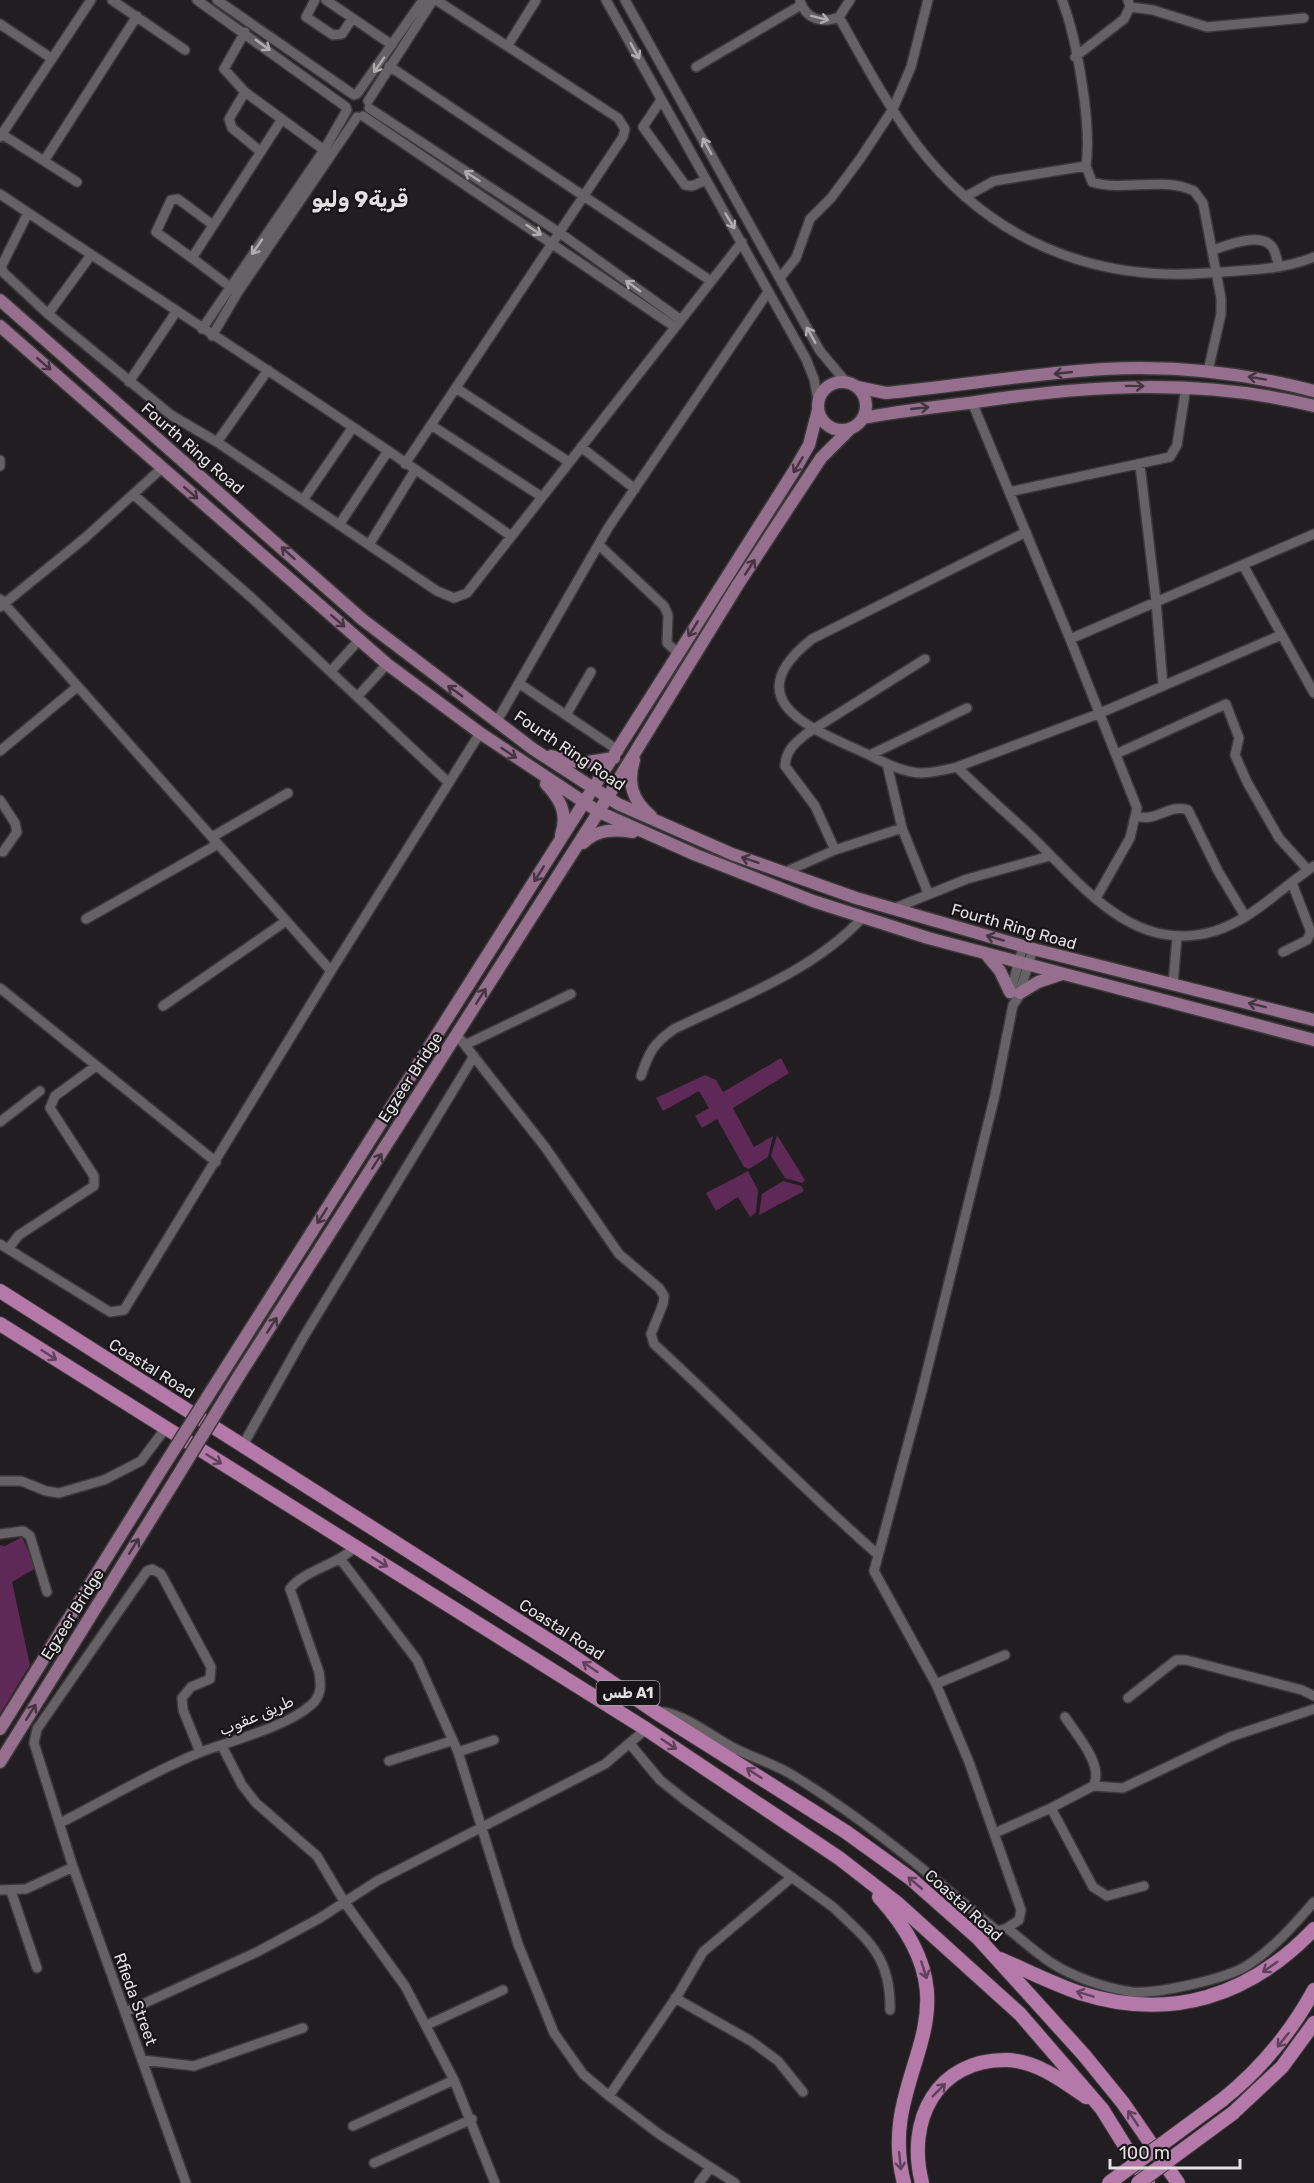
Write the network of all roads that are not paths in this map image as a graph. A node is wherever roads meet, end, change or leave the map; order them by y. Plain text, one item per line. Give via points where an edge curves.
1 (91, 0) edge
2 (112, 0) edge
3 (217, 0) edge
4 (315, 0) edge
5 (326, 0) edge
6 (423, 0) edge
7 (434, 0) edge
8 (606, 0) edge
9 (625, 0) edge
10 (850, 0) edge
11 (928, 0) edge
12 (1062, 0) edge
13 (203, 1) edge
14 (535, 1) edge
15 (801, 3) edge
16 (1129, 4) edge
17 (137, 16) junction
18 (839, 17) junction
19 (1304, 18) dead end
20 (352, 20) junction
21 (0, 24) edge
22 (245, 32) junction
23 (393, 45) junction
24 (508, 45) junction
25 (185, 50) dead end
26 (1075, 57) junction
27 (51, 58) junction
28 (390, 66) junction
29 (696, 67) dead end
30 (670, 81) junction
31 (655, 89) junction
32 (245, 92) junction
33 (356, 95) junction
34 (661, 100) junction
35 (369, 104) junction
36 (347, 108) junction
37 (893, 109) junction
38 (360, 117) junction
39 (282, 119) junction
40 (643, 127) junction
41 (625, 129) junction
42 (1, 135) edge
43 (261, 152) junction
44 (327, 152) junction
45 (44, 161) junction
46 (1086, 166) junction
47 (706, 180) junction
48 (77, 182) dead end
49 (0, 194) edge
50 (585, 197) junction
51 (965, 197) junction
52 (28, 213) junction
53 (213, 225) junction
54 (560, 233) junction
55 (742, 242) junction
56 (553, 243) junction
57 (1213, 250) junction
58 (91, 255) junction
59 (1314, 257) edge
60 (192, 258) junction
61 (1279, 267) junction
62 (1217, 272) junction
63 (780, 278) junction
64 (711, 282) junction
65 (234, 289) junction
66 (768, 292) junction
67 (0, 300) edge
68 (176, 312) junction
69 (48, 314) junction
70 (678, 323) junction
71 (0, 326) edge
72 (202, 329) junction
73 (212, 336) junction
74 (1162, 368) junction
75 (268, 370) junction
76 (1208, 371) junction
77 (129, 382) junction
78 (852, 384) junction
79 (1163, 386) junction
80 (1186, 387) junction
81 (456, 388) junction
82 (1314, 391) edge
83 (972, 402) junction
84 (818, 405) junction
85 (1314, 406) edge
86 (863, 418) junction
87 (431, 425) junction
88 (353, 427) junction
89 (851, 428) junction
90 (217, 442) junction
91 (581, 447) junction
92 (388, 451) junction
93 (0, 460) edge
94 (569, 462) junction
95 (405, 464) junction
96 (1140, 465) junction
97 (0, 466) edge
98 (162, 468) junction
99 (415, 470) junction
100 (635, 489) junction
101 (1009, 492) junction
102 (134, 495) junction
103 (542, 497) junction
104 (303, 500) junction
105 (339, 525) junction
106 (1026, 532) junction
107 (1314, 534) edge
108 (511, 536) junction
109 (369, 545) junction
110 (599, 545) junction
111 (1243, 565) junction
112 (1156, 601) junction
113 (1, 603) edge
114 (1281, 635) junction
115 (1070, 639) junction
116 (359, 640) junction
117 (678, 653) junction
118 (925, 659) dead end
119 (387, 664) junction
120 (331, 671) junction
121 (591, 672) dead end
122 (520, 684) junction
123 (1163, 686) junction
124 (77, 687) junction
125 (1314, 693) edge
126 (358, 696) junction
127 (967, 708) dead end
128 (1098, 714) junction
129 (566, 715) junction
130 (497, 721) junction
131 (814, 729) junction
132 (480, 733) junction
133 (640, 741) junction
134 (533, 749) junction
135 (0, 751) edge
136 (616, 754) junction
137 (1116, 754) junction
138 (870, 755) junction
139 (886, 764) junction
140 (957, 767) junction
141 (531, 768) junction
142 (449, 783) junction
143 (594, 789) junction
144 (288, 793) dead end
145 (608, 798) junction
146 (0, 800) edge
147 (585, 804) junction
148 (599, 812) junction
149 (1137, 816) junction
150 (664, 825) junction
151 (902, 828) junction
152 (646, 834) junction
153 (215, 840) junction
154 (836, 850) junction
155 (3, 852) dead end
156 (554, 852) junction
157 (1050, 856) junction
158 (568, 860) junction
159 (1311, 868) edge
160 (785, 872) junction
161 (1292, 883) junction
162 (928, 893) junction
163 (1096, 898) junction
164 (895, 908) junction
165 (1245, 916) junction
166 (863, 917) junction
167 (86, 919) dead end
168 (286, 921) junction
169 (1177, 937) junction
170 (1028, 947) junction
171 (1283, 952) dead end
172 (986, 954) junction
173 (1023, 964) junction
174 (331, 971) junction
175 (1062, 974) junction
176 (1173, 984) junction
177 (0, 988) edge
178 (1015, 992) junction
179 (571, 994) dead end
180 (164, 1006) dead end
181 (1314, 1020) edge
182 (457, 1035) junction
183 (1314, 1040) edge
184 (465, 1046) junction
185 (474, 1056) junction
186 (96, 1066) junction
187 (641, 1076) dead end
188 (40, 1091) dead end
189 (0, 1122) edge
190 (216, 1162) junction
191 (4, 1246) edge
192 (0, 1291) edge
193 (0, 1324) edge
194 (165, 1429) junction
195 (243, 1445) junction
196 (0, 1482) edge
197 (0, 1534) edge
198 (356, 1547) junction
199 (876, 1553) junction
200 (341, 1560) junction
201 (47, 1592) dead end
202 (1005, 1655) dead end
203 (936, 1684) junction
204 (1314, 1696) edge
205 (1128, 1698) dead end
206 (1314, 1709) edge
207 (654, 1711) junction
208 (1065, 1718) dead end
209 (0, 1729) edge
210 (646, 1729) junction
211 (494, 1740) dead end
212 (452, 1741) junction
213 (630, 1744) junction
214 (222, 1746) junction
215 (200, 1752) junction
216 (458, 1752) junction
217 (389, 1761) dead end
218 (0, 1762) edge
219 (1093, 1786) junction
220 (1051, 1808) junction
221 (60, 1823) junction
222 (480, 1828) junction
223 (995, 1833) junction
224 (839, 1858) junction
225 (73, 1867) junction
226 (792, 1877) junction
227 (1144, 1886) dead end
228 (0, 1890) edge
229 (11, 1892) junction
230 (345, 1902) junction
231 (1314, 1902) edge
232 (1002, 1929) junction
233 (1314, 1929) edge
234 (978, 1938) junction
235 (996, 1958) junction
236 (37, 1968) dead end
237 (503, 1990) dead end
238 (1314, 1990) edge
239 (675, 1998) junction
240 (890, 2010) dead end
241 (125, 2012) junction
242 (1314, 2023) edge
243 (427, 2025) junction
244 (303, 2028) dead end
245 (142, 2060) junction
246 (454, 2080) junction
247 (803, 2092) dead end
248 (609, 2096) junction
249 (1102, 2109) junction
250 (472, 2119) junction
251 (353, 2126) dead end
252 (374, 2163) dead end
253 (710, 2168) junction
254 (186, 2183) edge
255 (495, 2183) edge
256 (699, 2183) edge
257 (735, 2183) edge
258 (904, 2183) edge
259 (922, 2183) edge
260 (1109, 2183) edge
261 (1138, 2183) edge
262 (1148, 2183) edge
263 (1178, 2183) edge

1 - 27 street
2 - 17 street
3 - 33 street
4 - 20 street via 306,16 333,35 342,34
5 - 20 street
6 - 23 street
7 - 24 street
7 - 28 street
8 -> 31 street
9 - 30 street
10 - 18 street
11 - 37 street via 911,67
12 - 26 street
13 - 22 street
14 - 24 street
15 -> 18 street via 813,18
15 - 29 street
16 - 19 street via 1207,27
16 - 26 street via 1124,19
17 - 25 street
17 - 45 street
18 - 37 street
20 - 23 street
21 - 27 street
22 - 32 street via 224,69
22 -> 36 street
23 -> 33 street
24 - 41 street via 618,118
26 - 46 street via 1087,122
27 - 42 street
28 - 35 street
28 - 50 street
30 - 31 street
63 -> 30 street
31 - 34 street
32 - 39 street
32 - 43 street via 230,123
33 - 35 street
33 - 36 street via 349,98
34 - 40 street
34 - 47 street
35 - 38 street
54 -> 35 street
36 - 38 street
36 - 44 street
37 - 51 street via 916,144
37 - 63 street via 861,159 810,219 796,258
38 - 44 street
38 -> 56 street
39 - 43 street
39 - 44 street
40 - 41 street
40 - 47 street via 685,185
41 - 50 street
42 - 45 street
43 - 53 street
44 - 65 street
45 - 48 street
46 - 51 street via 994,181
46 - 57 street via 1092,182 1103,185 1164,185 1194,191 1203,203
47 -> 55 street
49 - 52 street
50 - 54 street
50 - 64 street
51 - 62 street via 1013,233 1083,262 1156,273
52 - 58 street
52 - 69 street via 1,267
53 - 60 street
53 - 60 street via 178,199 171,200 156,232
54 - 56 street
70 -> 54 street
55 - 64 street
55 - 66 street
56 - 70 street
56 - 81 street
57 - 61 street via 1260,240 1273,248
57 - 62 street
58 - 68 street
58 - 69 street
59 - 61 street
60 - 65 street
61 - 62 street
62 - 76 street via 1221,314
78 -> 63 street via 820,351
64 - 70 street
65 - 72 street
65 - 73 street
66 - 84 street via 806,359
66 - 100 street
130 -> 67 main road, Fourth Ring Road via 363,620
68 - 72 street
68 - 77 street
69 - 77 street
70 - 91 street
71 -> 98 main road, Fourth Ring Road
72 - 73 street
73 - 75 street
74 - 76 main road
74 -> 78 main road via 1104,369 886,393
74 - 79 main road
75 - 88 street
75 - 90 street
82 -> 76 main road via 1256,377
77 - 90 street via 171,415
78 - 84 main road via 829,385
78 - 86 main road via 865,398
79 - 80 main road
83 -> 79 main road via 1079,388
80 - 85 main road via 1238,391
80 - 96 street via 1175,452
81 - 87 street
81 - 94 street
86 -> 83 main road
83 - 101 street
84 - 89 main road via 830,427
84 -> 117 main road, Egzeer Bridge via 813,435 804,456
86 - 89 main road
87 - 95 street
87 - 103 street
88 - 92 street
88 - 104 street
133 -> 89 main road via 821,458
90 - 104 street
91 - 94 street
91 - 100 street
92 - 95 street
92 - 105 street
93 - 97 street
94 - 103 street
95 - 99 street
96 - 101 street
96 - 112 street
98 - 102 street
98 -> 116 main road, Fourth Ring Road
99 - 108 street
99 - 109 street
100 - 110 street
101 - 106 street
102 - 113 street
102 - 120 street
103 - 108 street
104 - 105 street
105 - 109 street
106 - 115 street
106 - 131 street via 832,628 793,654 780,679 783,701 789,712
107 - 111 street
108 - 109 street via 467,593 454,598 437,591
110 - 117 street via 664,606 668,615 667,643
110 - 122 street
111 - 112 street
111 - 114 street
112 - 115 street
112 - 123 street
113 - 124 street
114 - 123 street
114 - 125 street
115 - 128 street
116 - 119 main road, Fourth Ring Road
116 - 120 street
117 - 136 main road, Egzeer Bridge
118 - 131 street
119 - 126 street
119 - 132 main road, Fourth Ring Road
120 - 126 street
121 - 129 street
122 - 129 street
122 - 130 street
123 - 128 street
124 - 135 street
124 - 153 street
126 - 142 street
127 - 138 street
128 - 137 street
128 - 140 street
129 - 136 street
130 - 134 main road, Fourth Ring Road
131 - 138 street
131 - 154 street via 792,746 785,766 816,806
132 -> 141 main road, Fourth Ring Road
132 - 142 street
133 - 145 main road, Egzeer Bridge
133 - 150 main road via 630,776 631,789 642,808
134 - 136 main road via 581,763
134 - 143 main road, Fourth Ring Road
136 - 143 main road, Egzeer Bridge
137 - 149 street
137 - 159 street via 1226,704 1239,738 1235,755 1247,782 1279,838
138 - 139 street
139 - 140 street via 921,773
139 - 151 street
140 - 157 street
141 - 147 main road, Fourth Ring Road
141 - 156 main road via 564,812 565,823
142 - 174 street
143 - 145 main road, Fourth Ring Road
143 - 147 main road, Egzeer Bridge
144 - 153 street
145 - 148 main road, Egzeer Bridge
145 - 150 main road, Fourth Ring Road
146 - 155 street via 17,832
147 - 148 main road, Fourth Ring Road
147 - 156 main road, Egzeer Bridge
148 - 152 main road, Fourth Ring Road
148 - 158 main road, Egzeer Bridge
149 - 163 street via 1130,838
149 - 165 street via 1151,818 1182,807 1188,810
160 -> 150 main road, Fourth Ring Road
151 - 154 street
151 - 162 street
152 - 158 main road via 599,832
152 - 166 main road, Fourth Ring Road
153 - 167 street
153 - 168 street
154 - 160 street
156 -> 209 main road, Egzeer Bridge, bridge
157 - 162 street
157 - 163 street
182 -> 158 main road, Egzeer Bridge
159 - 161 street
160 - 164 main road, Fourth Ring Road
161 - 165 street
161 - 171 street via 1311,932 1307,940
162 - 164 street
163 - 169 street via 1136,926
170 -> 164 main road, Fourth Ring Road
165 - 169 street via 1216,930
166 - 172 main road, Fourth Ring Road
166 - 187 street via 829,948 791,971 674,1029 649,1053
168 - 174 street
168 - 180 street
169 - 176 street
170 - 173 street
170 - 176 main road, Fourth Ring Road
172 - 173 main road, Fourth Ring Road
172 - 178 main road
173 - 175 main road, Fourth Ring Road
173 - 178 street
174 - 190 street
175 - 178 main road
175 - 183 main road, Fourth Ring Road
181 -> 176 main road, Fourth Ring Road
177 - 186 street
178 - 199 street via 995,1095 921,1395
179 - 184 street
182 - 184 street
218 -> 182 main road, Egzeer Bridge, bridge via 240,1374
184 - 185 street
185 - 195 street via 303,1338
185 - 199 street via 619,1254 659,1288 664,1296 651,1334 654,1344
186 - 190 street
186 - 191 street via 50,1103 94,1176 94,1186
188 - 189 street
190 - 191 street via 124,1310 118,1313 110,1312
192 - 195 highway, Coastal Road / طس A1
193 -> 194 highway
194 - 196 street via 141,1461 104,1480 60,1493 21,1481
194 -> 198 highway
207 -> 195 highway, Coastal Road / طس A1
197 - 201 street via 23,1531 30,1536
198 - 200 street, طريق عقوب
198 -> 210 highway
199 - 203 street via 874,1571 881,1588
200 - 212 street via 417,1660
200 - 214 street, طريق عقوب via 295,1581 290,1589 319,1672 319,1697 305,1710
202 - 203 street
203 - 223 street
204 - 205 street via 1176,1660
206 - 219 street via 1230,1737 1123,1788
207 - 232 street via 686,1721 794,1775 886,1838
234 -> 207 highway, Coastal Road / طس A1 via 910,1878 846,1832
208 - 219 street via 1096,1769
210 - 213 street
210 -> 224 highway
211 - 216 street
212 - 216 street
212 - 217 street
213 - 222 street via 605,1764
213 - 226 street via 660,1780
214 - 215 street, طريق عقوب
214 - 230 street via 256,1803 317,1856
215 - 221 street, طريق عقوب
215 - 221 street, Rfieda Street via 182,1698 191,1687 210,1679 211,1667 161,1574 152,1569 38,1729 34,1743 37,1757
216 - 222 street
219 - 220 street
220 - 223 street
220 - 227 street via 1093,1887 1107,1896
221 - 225 street, Rfieda Street
222 - 230 street via 377,1881
222 - 248 street via 544,2013 583,2074
223 - 232 street via 1021,1910 1019,1920
224 - 249 highway via 897,1903 1020,2014
224 -> 258 highway via 887,1905 915,1942 927,1979 929,2010 898,2138
225 - 229 street
225 - 241 street, Rfieda Street
226 - 239 street via 709,1946
226 - 240 street via 833,1907 876,1952 890,1985
228 - 229 street
229 - 236 street
230 - 241 street via 257,1952
230 - 243 street via 400,1978
231 - 232 street via 1284,1938 1246,1966 1212,1981 1134,1992 1065,1970
232 - 234 street
233 -> 235 highway via 1292,1952 1234,1989 1199,2001 1162,2005 1119,2003 1079,1993
234 - 235 highway, Coastal Road / طس A1
263 -> 235 highway, Coastal Road / طس A1 via 1116,2095
237 - 243 street
238 -> 260 highway, bridge via 1274,2052 1222,2100
239 - 247 street via 778,2061
239 - 248 street
241 - 245 street, Rfieda Street
242 - 261 highway, bridge via 1282,2067 1233,2113
243 - 246 street
244 - 245 street via 194,2067
245 - 254 street, Rfieda Street
246 - 250 street
246 - 251 street
248 - 253 street
259 -> 249 highway via 916,2160 918,2129 925,2109 935,2092 977,2064 1008,2060 1039,2067
249 - 262 highway
250 - 252 street
250 - 255 street
253 - 256 street
253 - 257 street

